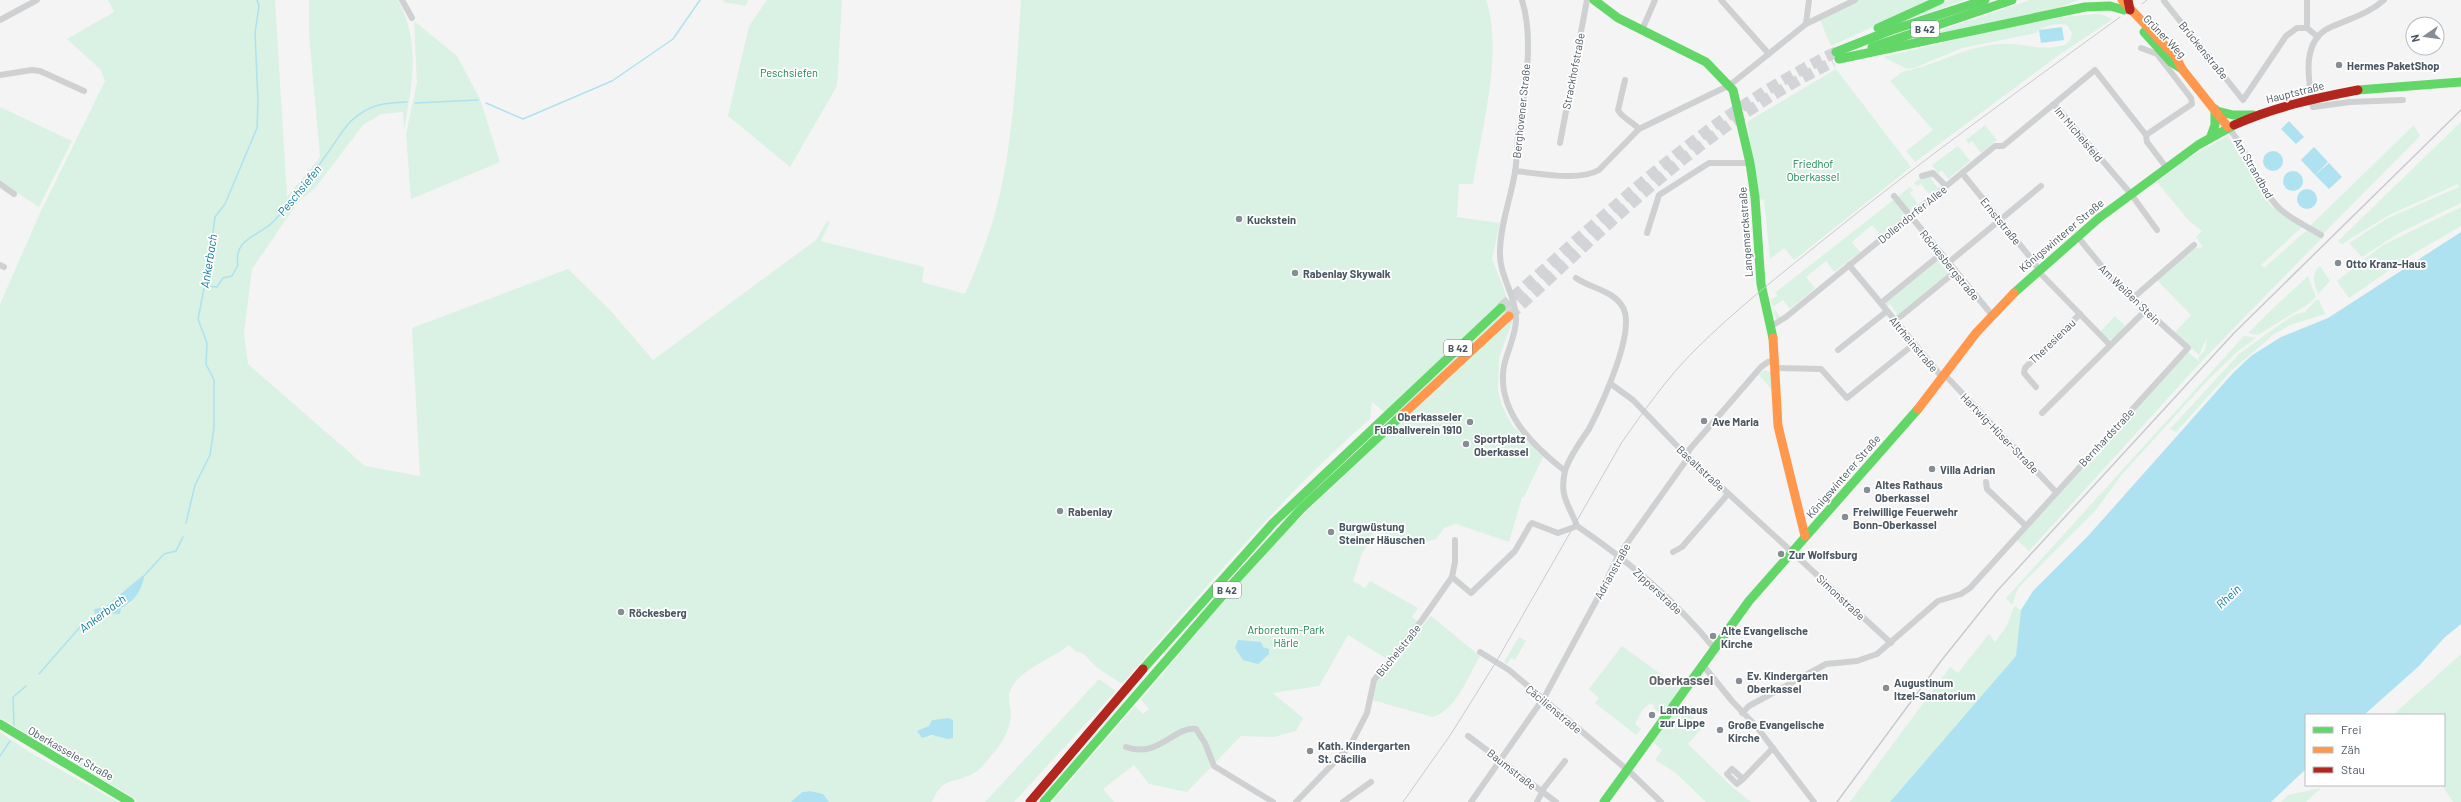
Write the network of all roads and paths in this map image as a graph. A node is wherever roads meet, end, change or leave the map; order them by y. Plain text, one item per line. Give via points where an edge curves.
1 (37, 0) edge
2 (402, 0) edge
3 (1522, 0) edge
4 (1587, 0) edge
5 (1594, 0) edge
6 (1655, 0) edge
7 (1720, 0) edge
8 (1809, 0) edge
9 (1855, 0) edge
10 (1940, 0) edge
11 (1985, 0) edge
12 (2012, 0) edge
13 (2092, 0) edge
14 (2115, 0) edge
15 (2122, 0) edge
16 (2128, 0) edge
17 (2307, 0) edge
18 (2384, 0) edge
19 (2164, 1) dead end
20 (2127, 10) junction
21 (2062, 12) junction
22 (412, 18) dead end
23 (0, 20) edge
24 (1806, 24) junction
25 (2307, 28) junction
26 (1642, 30) junction
27 (2318, 36) junction
28 (2140, 48) dead end
29 (1770, 54) junction
30 (1838, 56) junction
31 (0, 75) edge
32 (1625, 80) dead end
33 (2458, 82) edge
34 (1730, 85) junction
35 (84, 91) dead end
36 (2312, 99) junction
37 (2403, 100) dead end
38 (2054, 104) junction
39 (2216, 109) junction
40 (2256, 115) junction
41 (2228, 127) junction
42 (1639, 129) junction
43 (2146, 136) junction
44 (2211, 136) junction
45 (1560, 143) dead end
46 (1750, 163) junction
47 (2166, 167) junction
48 (1515, 171) junction
49 (1962, 173) junction
50 (1922, 176) dead end
51 (2153, 178) joint
52 (0, 184) edge
53 (1946, 186) junction
54 (2041, 186) dead end
55 (14, 194) dead end
56 (2131, 194) junction
57 (1894, 196) dead end
58 (1910, 215) junction
59 (2000, 220) junction
60 (2157, 230) dead end
61 (1647, 233) dead end
62 (2321, 235) dead end
63 (2077, 236) junction
64 (2194, 245) dead end
65 (1941, 254) junction
66 (1948, 263) junction
67 (1849, 266) junction
68 (2038, 269) junction
69 (1955, 272) junction
70 (1576, 278) dead end
71 (2133, 298) junction
72 (1881, 303) junction
73 (1501, 308) tunnel mouth
74 (2146, 310) junction
75 (1887, 311) junction
76 (2080, 314) junction
77 (1992, 315) junction
78 (1509, 316) tunnel mouth
79 (1895, 321) junction
80 (1770, 327) junction
81 (1914, 344) junction
82 (2110, 345) junction
83 (2188, 348) joint
84 (1838, 350) dead end
85 (1776, 364) junction
86 (1943, 376) junction
87 (1611, 384) junction
88 (2036, 387) dead end
89 (2042, 413) dead end
90 (1687, 456) junction
91 (1565, 471) junction
92 (1986, 482) dead end
93 (2056, 492) junction
94 (1728, 494) junction
95 (2025, 525) junction
96 (1577, 526) junction
97 (1804, 536) junction
98 (1454, 540) dead end
99 (1792, 551) junction
100 (1673, 552) dead end
101 (1618, 556) junction
102 (1452, 577) junction
103 (1891, 643) junction
104 (1714, 648) junction
105 (1480, 652) dead end
106 (1702, 664) junction
107 (1542, 700) junction
108 (1742, 713) junction
109 (0, 724) edge
110 (1468, 736) dead end
111 (1126, 747) dead end
112 (1773, 748) junction
113 (1499, 760) junction
114 (1564, 761) dead end
115 (1627, 770) junction
116 (1743, 779) dead end
117 (1371, 782) dead end
118 (1542, 793) junction
119 (130, 802) edge
120 (1030, 802) edge
121 (1044, 802) edge
122 (1272, 802) edge
123 (1296, 802) edge
124 (1343, 802) edge
125 (1471, 802) edge
126 (1537, 802) edge
127 (1556, 802) edge
128 (1604, 802) edge
129 (1661, 802) edge
130 (1814, 802) edge

1 - 23 street
2 - 22 street
3 - 48 street, Berghovener Straße via 1527,27 1527,50
4 - 45 street, Strackhofstraße
5 - 26 main road, Langemarckstraße via 1618,18
6 - 26 street
7 - 29 street
8 - 24 street
9 - 24 street, Berghovener Straße
10 - 30 main road, B 42 via 1851,40
11 - 30 main road, B 42 via 1889,31
12 - 30 main road, B 42
13 - 21 main road, B 42
14 - 20 main road, Grüner Weg
15 - 20 main road, Grüner Weg
16 - 20 main road
17 - 25 street
18 - 27 street via 2364,14 2327,29
19 - 25 street, Brückenstraße via 2243,100 2286,36 2297,28
20 - 21 main road, B 42 via 2119,7 2095,7
20 - 39 main road, Grüner Weg via 2171,62 2182,69
21 - 30 main road, B 42
24 - 29 street, Berghovener Straße
25 - 27 street
26 - 34 main road, Langemarckstraße via 1706,62
27 - 36 street via 2310,52
28 - 43 street, Grüner Weg via 2157,54 2191,98 2192,104
29 - 34 street, Berghovener Straße
31 - 35 street via 40,70
32 - 42 street via 1618,112
33 - 36 main road, Hauptstraße via 2365,89
34 - 42 street, Berghovener Straße
34 - 46 main road, Langemarckstraße
36 - 37 street via 2314,107 2318,108 2350,102
36 - 40 main road, Hauptstraße
38 - 43 street, Im Michelsfeld via 2095,70
38 - 49 street, Dollendorfer Allee via 2003,146 1995,146
38 - 56 street, Im Michelsfeld
39 - 40 main road via 2233,115
39 - 41 main road, Grüner Weg
39 - 44 main road
40 - 41 main road, Hauptstraße
41 - 44 main road, Hauptstraße
41 - 62 street, Am Strandbad via 2241,144 2278,208
42 - 48 street, Berghovener Straße via 1592,174
43 - 47 street, Im Michelsfeld via 2147,142
44 - 47 main road, Hauptstraße
46 - 61 street via 1709,163 1659,195
46 - 80 main road, Langemarckstraße via 1761,284
47 - 51 main road, Hauptstraße
48 - 91 street via 1500,252 1502,268 1511,290 1516,314 1513,337 1504,368 1504,392 1515,421
49 - 53 street, Dollendorfer Allee
49 - 59 street, Ernststraße
50 - 53 street via 1933,172
51 - 56 main road, Königswinterer Straße
52 - 55 street
53 - 58 street, Dollendorfer Allee
54 - 59 street
56 - 60 street
56 - 63 main road, Königswinterer Straße
57 - 58 street, Röckesbergstraße
58 - 65 street, Röckesbergstraße
58 - 67 street, Dollendorfer Allee
59 - 66 street
59 - 68 street, Ernststraße
63 - 68 main road, Königswinterer Straße
63 - 71 street, Am Weißen Stein via 2113,280
64 - 71 street
65 - 66 street, Röckesbergstraße
65 - 72 street
66 - 69 street, Röckesbergstraße
67 - 72 street, Altrheinstraße
67 - 80 street, Dollendorfer Allee
68 - 76 street, Theresienau
68 - 77 main road, Königswinterer Straße
69 - 77 street, Röckesbergstraße
69 - 79 street
70 - 87 street via 1586,285 1614,296 1624,309 1627,322
71 - 74 street, Am Weißen Stein
72 - 75 street, Altrheinstraße
73 - 120 main road, B 42 via 1273,523 1177,629
74 - 82 street
74 - 83 street, Am Weißen Stein
75 - 79 street, Altrheinstraße
75 - 84 street, Altrheinstraße
76 - 82 street, Theresienau
76 - 88 street, Theresienau via 2025,368 2024,373
77 - 86 main road, Königswinterer Straße
78 - 121 main road, B 42 via 1300,509
79 - 81 street, Altrheinstraße
80 - 85 main road, Langemarckstraße
81 - 85 street via 1847,398 1821,369
81 - 86 street, Altrheinstraße
82 - 89 street
83 - 93 street, Bernhardstraße
85 - 90 street, Adrianstraße via 1768,362 1750,378 1700,435
85 - 97 main road, Langemarckstraße via 1778,426
86 - 93 street, Hartwig-Hüser-Straße
86 - 97 main road, Königswinterer Straße via 1916,411
87 - 90 street, Basaltstraße via 1633,400
87 - 91 street
90 - 94 street, Basaltstraße
90 - 101 street, Adrianstraße
91 - 96 street via 1564,497
92 - 95 street via 1987,489
93 - 95 street, Bernhardstraße
94 - 99 street, Basaltstraße
94 - 100 street via 1682,547
95 - 103 street, Bernhardstraße via 1970,588 1961,594 1938,601
96 - 101 street, Zipperstraße
96 - 102 street via 1558,533 1532,523 1515,551 1471,593
97 - 99 main road, Königswinterer Straße
98 - 102 street, Büchelstraße via 1455,562
99 - 103 street, Simonstraße
99 - 104 main road, Königswinterer Straße
101 - 104 street, Zipperstraße via 1688,619
101 - 107 street, Adrianstraße
102 - 123 street, Büchelstraße via 1374,680 1367,713 1350,746
103 - 108 street, Bernhardstraße via 1870,658 1826,664 1749,706
104 - 106 main road, Königswinterer Straße
105 - 107 street, Cäcilienstraße via 1509,670
106 - 108 street
106 - 115 main road, Königswinterer Straße
107 - 113 street, Adrianstraße
107 - 115 street, Cäcilienstraße
108 - 112 street
109 - 119 main road, Oberkasseler Straße
110 - 113 street, Baumstraße
111 - 122 street via 1140,750 1154,748 1188,730 1196,729 1214,766
112 - 116 street
112 - 130 street
113 - 118 street, Baumstraße
113 - 125 street, Adrianstraße
114 - 118 street
115 - 128 main road, Königswinterer Straße
115 - 129 street, Cäcilienstraße
117 - 124 street
118 - 126 street
118 - 127 street, Baumstraße

